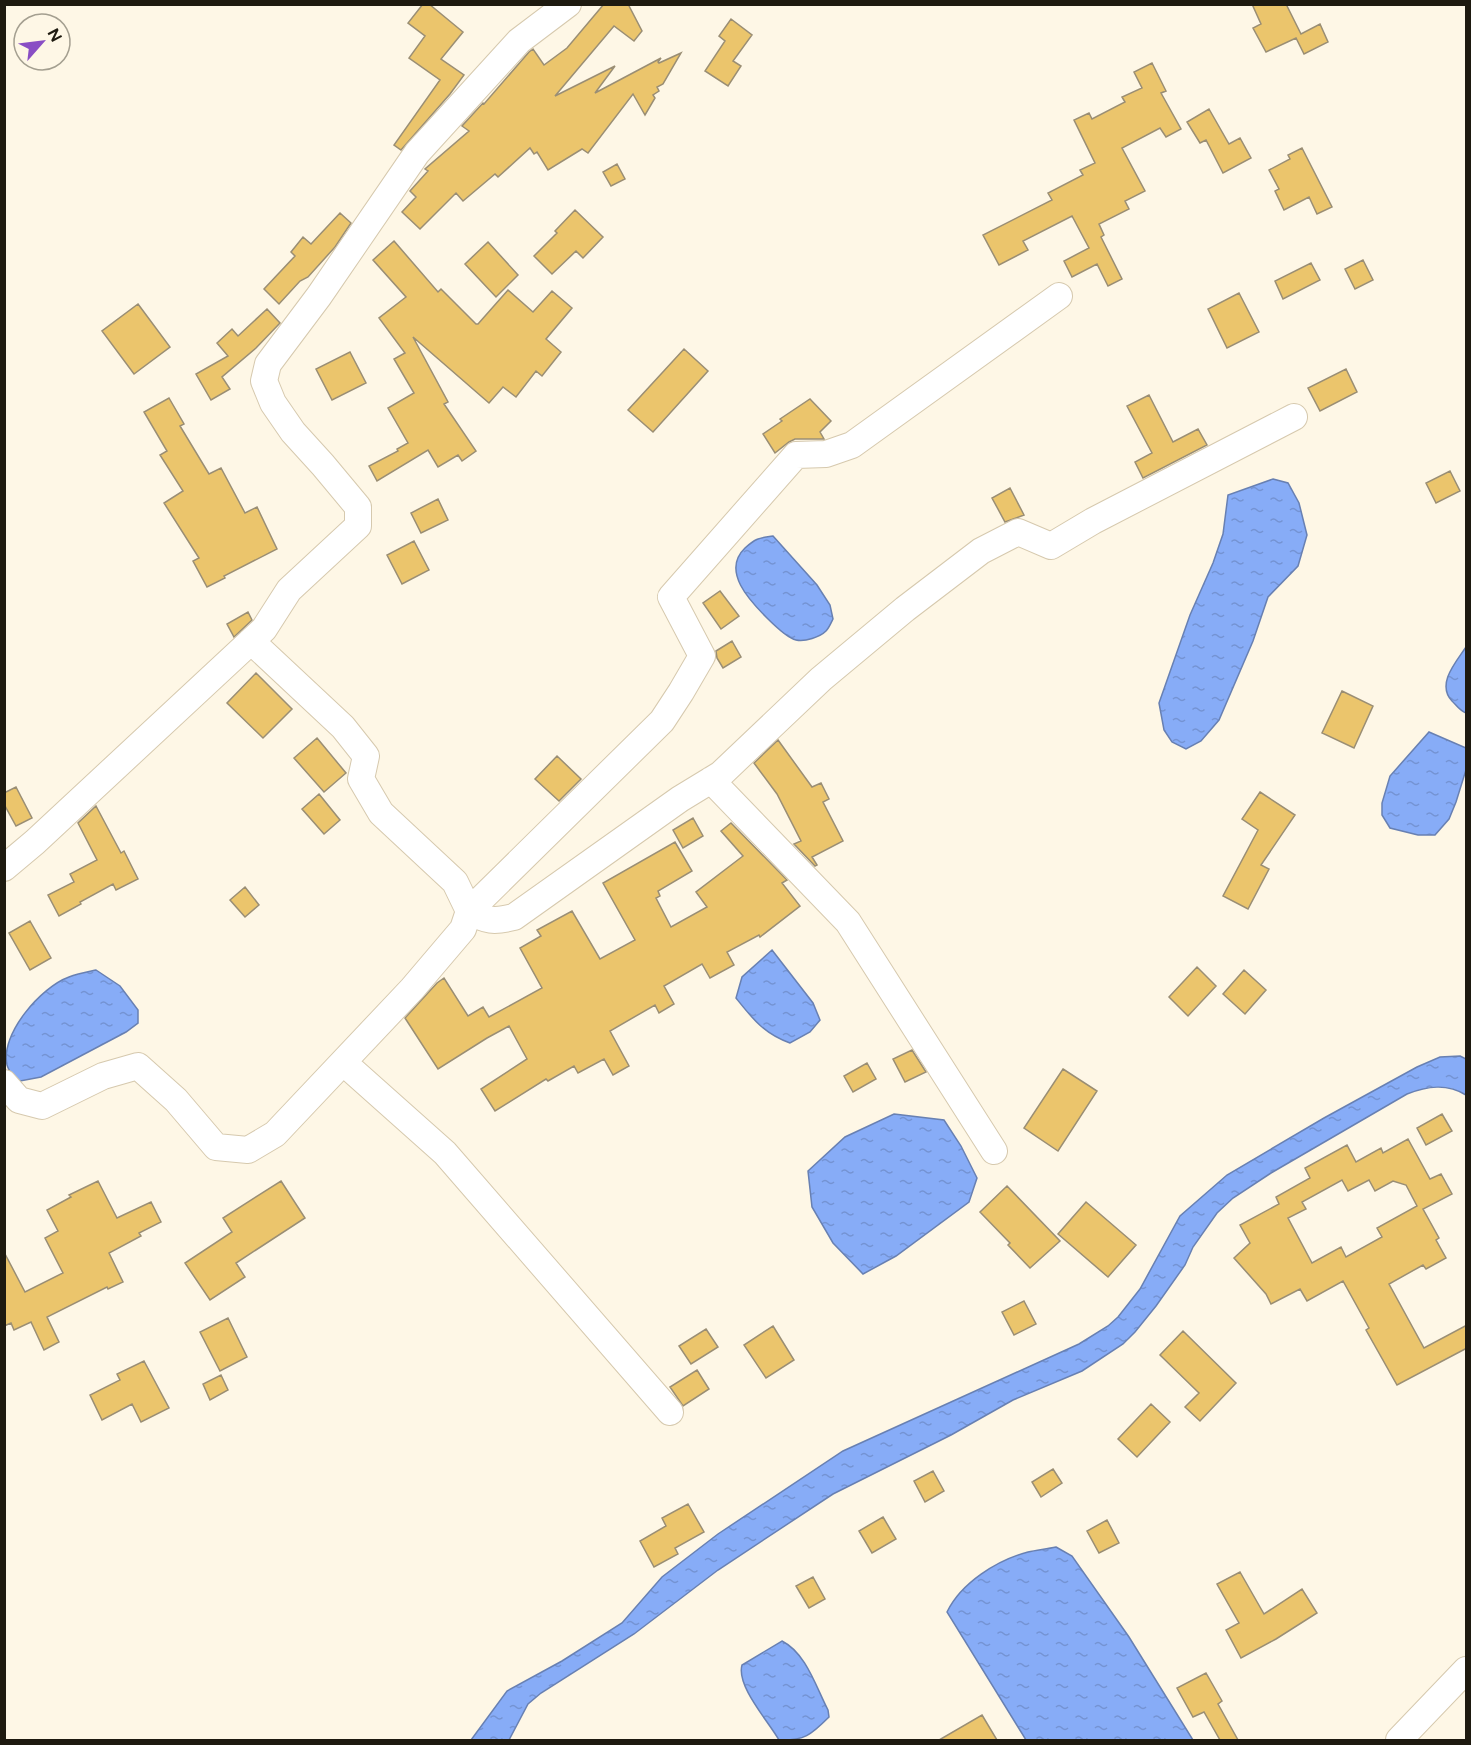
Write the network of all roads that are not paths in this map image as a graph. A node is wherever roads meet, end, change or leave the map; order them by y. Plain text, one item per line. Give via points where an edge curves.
1 (568, 4) edge
2 (1059, 296) dead end
3 (1293, 417) dead end
4 (251, 641) junction
5 (711, 780) junction
6 (4, 868) edge
7 (469, 910) junction
8 (344, 1063) junction
9 (4, 1083) edge
10 (994, 1151) dead end
11 (670, 1412) dead end
12 (1467, 1670) edge
13 (1399, 1740) edge

1 - 4 street via 519,41 417,153 268,364 264,381 273,403 357,507 358,526 290,590 264,629
2 - 7 street via 852,445 826,454 796,455 671,597 702,656 662,721
3 - 5 street via 1050,546 1018,532 981,551 821,679
4 - 6 street
4 - 7 street via 349,735 366,756 361,779 381,813 455,882
5 - 7 street via 514,917 497,921
5 - 10 street via 848,922
7 - 8 street via 463,929
8 - 9 street via 275,1134 248,1150 216,1147 176,1100 138,1066 103,1076 42,1106 20,1100
8 - 11 street via 445,1153
12 - 13 street

